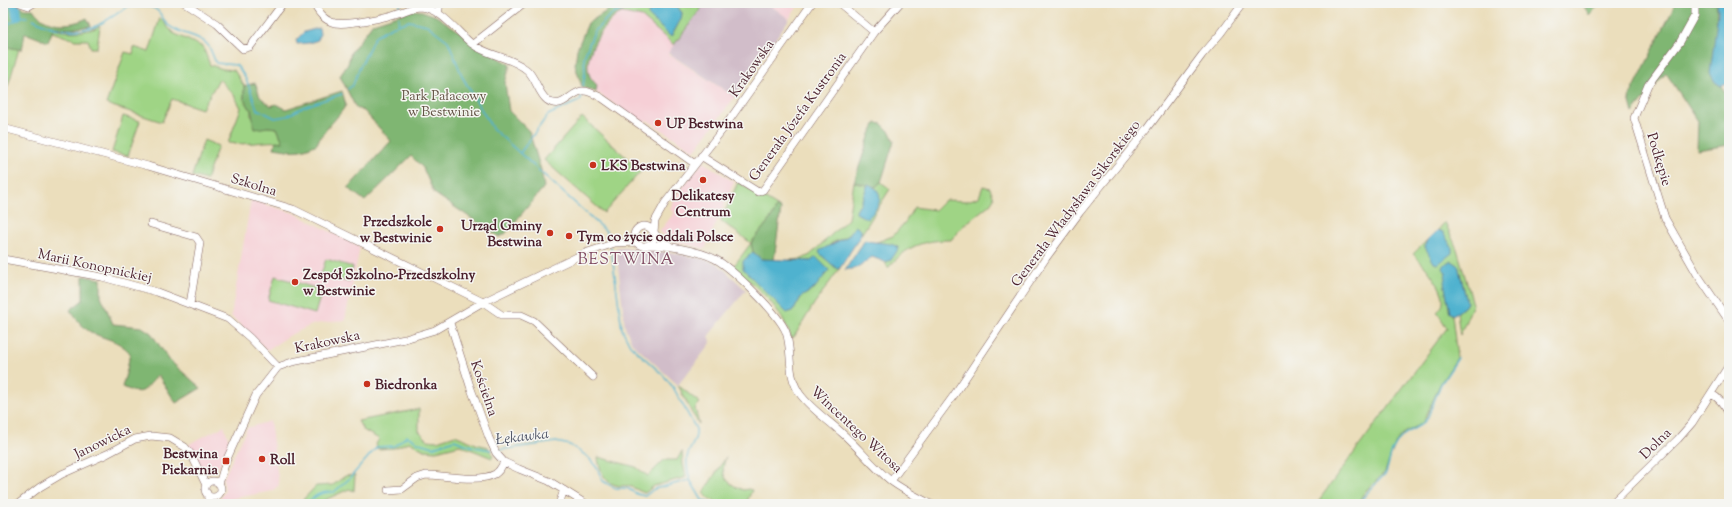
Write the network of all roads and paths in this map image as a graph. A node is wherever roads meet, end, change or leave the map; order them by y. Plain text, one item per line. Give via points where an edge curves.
1 (20, 3) edge
2 (34, 3) edge
3 (185, 3) edge
4 (283, 3) edge
5 (314, 3) edge
6 (440, 3) edge
7 (525, 3) edge
8 (812, 3) edge
9 (839, 3) edge
10 (900, 3) edge
11 (1243, 3) edge
12 (1696, 3) edge
13 (438, 14) junction
14 (874, 32) junction
15 (473, 44) junction
16 (3, 128) edge
17 (702, 156) junction
18 (695, 164) junction
19 (665, 203) junction
20 (151, 224) dead end
21 (645, 226) junction
22 (635, 231) junction
23 (654, 232) junction
24 (637, 242) junction
25 (615, 243) junction
26 (647, 245) junction
27 (674, 248) junction
28 (3, 259) edge
29 (483, 302) junction
30 (190, 304) junction
31 (1729, 321) edge
32 (450, 323) junction
33 (1729, 365) edge
34 (278, 368) junction
35 (593, 377) dead end
36 (1711, 394) junction
37 (1729, 414) edge
38 (504, 462) junction
39 (225, 463) junction
40 (892, 481) junction
41 (209, 483) junction
42 (220, 484) junction
43 (388, 490) dead end
44 (564, 490) junction
45 (206, 493) junction
46 (217, 496) junction
47 (18, 504) edge
48 (209, 504) edge
49 (214, 504) edge
50 (559, 504) edge
51 (586, 504) edge
52 (931, 504) edge
53 (1611, 504) edge

1 - 2 street via 29,6
3 - 4 street via 217,24 243,49 250,47
5 - 13 street via 324,18 335,23 366,21 413,7 423,7
6 - 13 street
7 - 15 street
8 - 17 street, Krakowska
9 - 14 street
10 - 14 street, Generała Józefa Kustronia
11 - 40 street, Generała Władysława Sikorskiego via 1046,258 954,395
12 - 31 street, Podkępie via 1695,15 1680,42 1648,85 1634,118 1664,218
13 - 15 street
14 - 17 street, Generała Józefa Kustronia via 763,190 758,192
15 - 18 street via 527,70 549,101 556,104 565,102 583,90 589,92 602,98
16 - 29 street, Szkolna via 148,166 293,209
17 - 18 street, Krakowska
18 - 19 street, Krakowska
19 - 21 street, Krakowska
19 - 23 street, Krakowska via 655,221
20 - 30 street via 196,237 200,243
21 - 22 street
21 - 23 street
22 - 24 street
22 - 25 street, Krakowska
23 - 26 street via 653,240
23 - 27 street, Wincentego Witosa via 662,242
24 - 25 street, Krakowska
24 - 26 street
25 - 29 street, Krakowska via 559,264
26 - 27 street, Wincentego Witosa
27 - 40 street, Wincentego Witosa via 706,255 720,262 770,308 782,324 786,335 791,373 800,394
28 - 30 street, Marii Konopnickiej via 102,277
29 - 32 street, Krakowska
29 - 35 street via 502,315 521,315 534,320
30 - 34 street, Marii Konopnickiej via 228,318
32 - 34 street, Krakowska via 419,335 292,362
32 - 38 street, Kościelna via 470,386 495,450
33 - 36 street
34 - 39 street via 256,395
36 - 37 street via 1716,396
36 - 53 street, Dolna via 1678,440
38 - 43 street via 494,475 426,475 402,489
38 - 44 street, Kościelna
39 - 41 street
39 - 42 street
40 - 52 street, Wincentego Witosa
41 - 42 street via 216,481
41 - 45 street via 205,489
41 - 47 street, Janowicka via 185,447 170,438 151,436 135,439 62,474 40,486
42 - 46 street via 221,490
44 - 50 street
44 - 51 street, Kościelna
45 - 46 street
45 - 48 street
46 - 49 street

